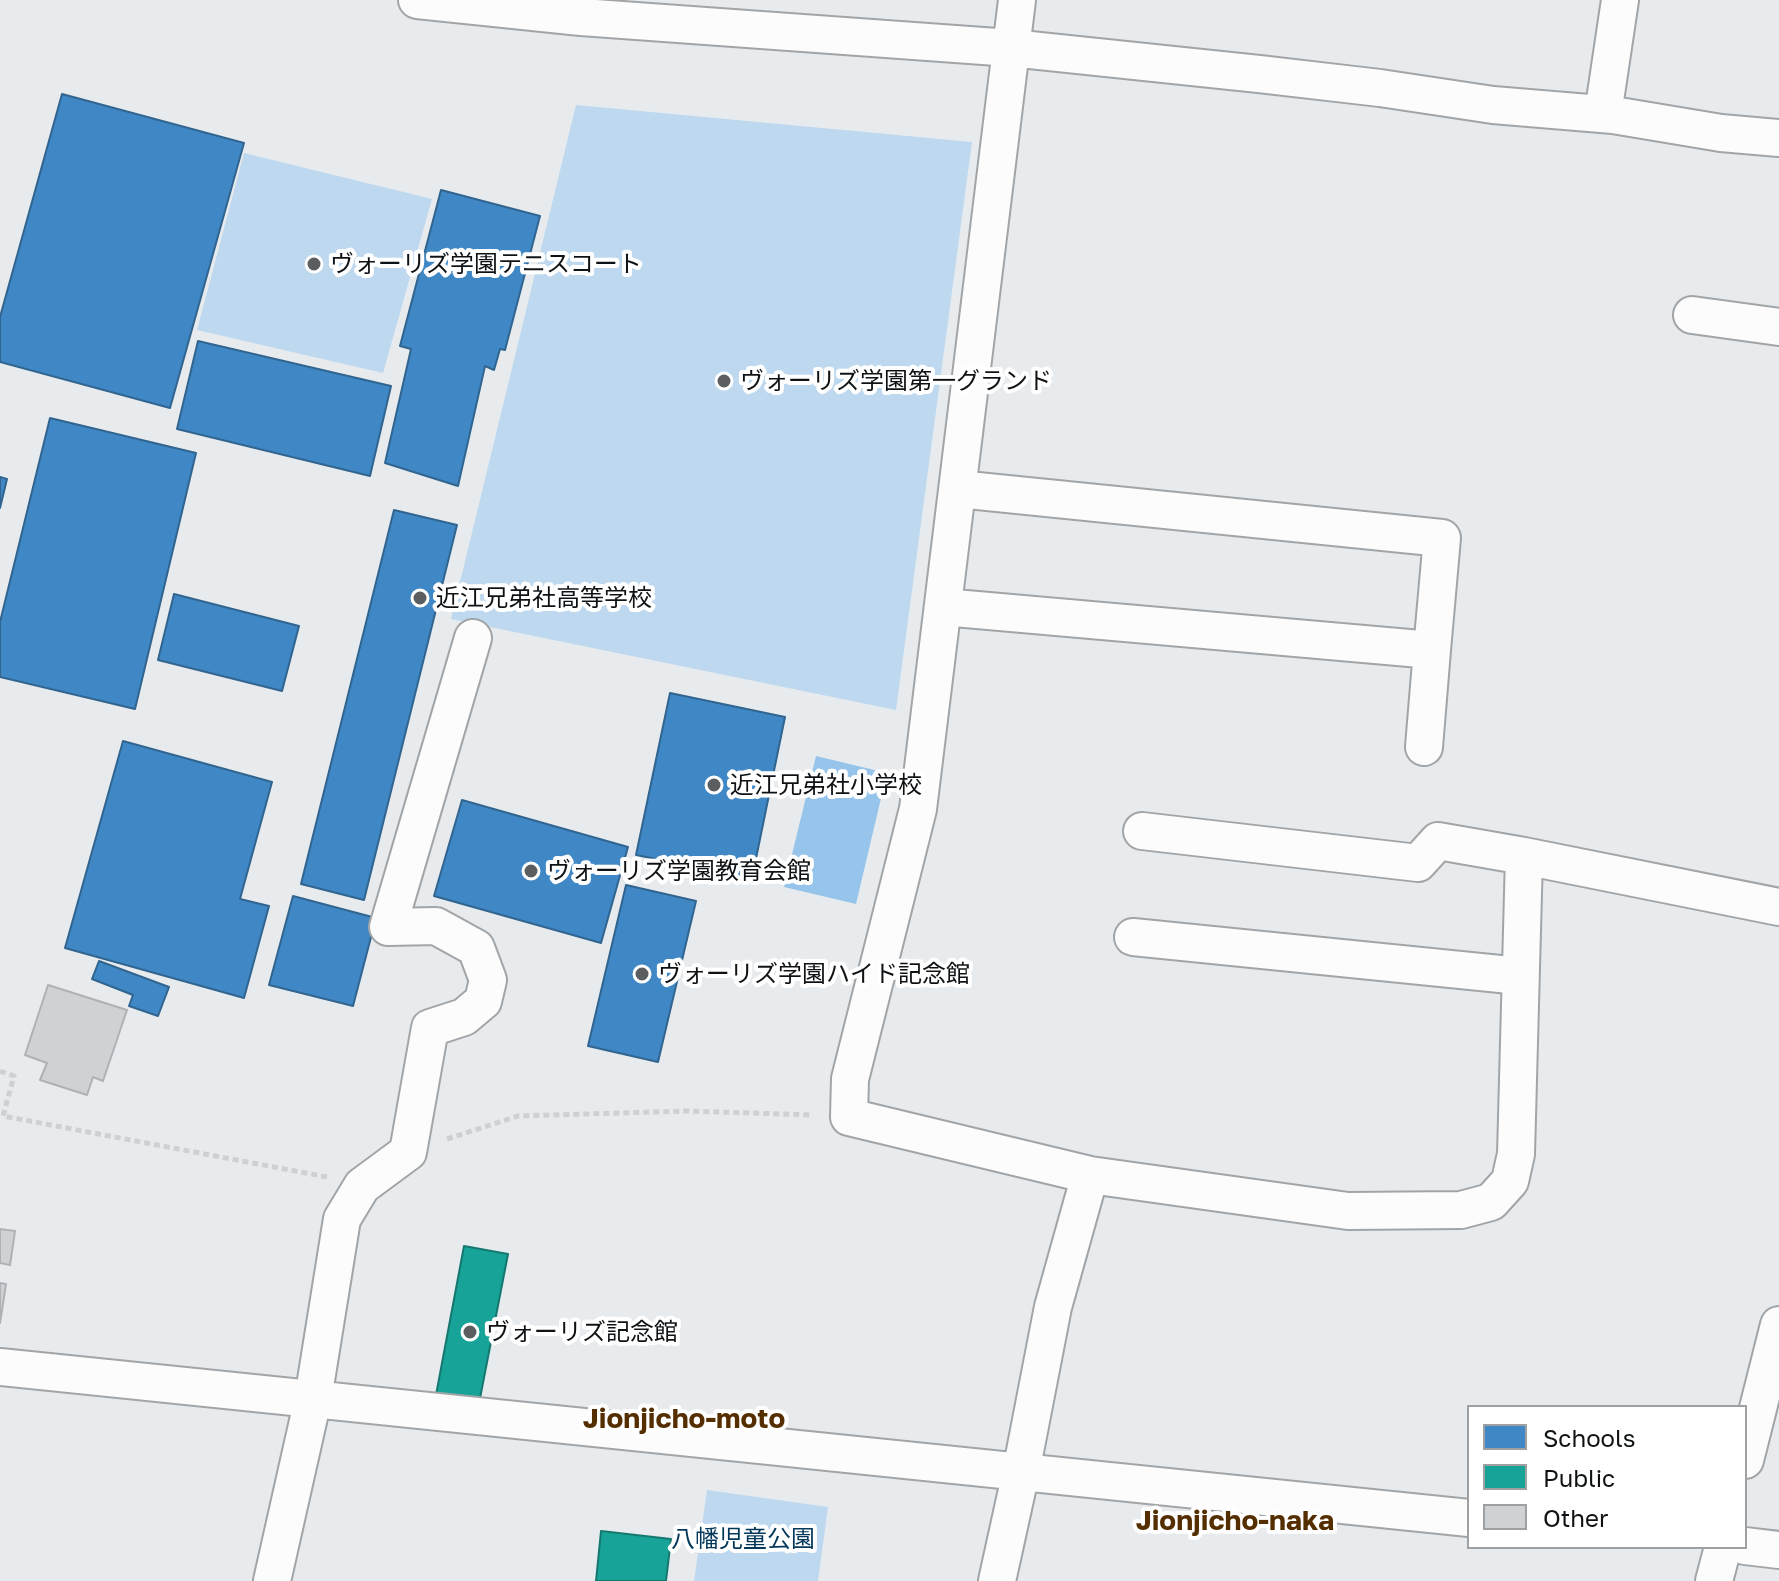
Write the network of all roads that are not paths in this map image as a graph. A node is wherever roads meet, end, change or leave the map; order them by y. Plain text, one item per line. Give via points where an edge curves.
1 (417, 0) edge
2 (1017, 0) edge
3 (1620, 0) edge
4 (582, 8) edge
5 (1011, 48) junction
6 (1603, 114) junction
7 (1779, 138) edge
8 (1692, 315) dead end
9 (1779, 327) edge
10 (958, 489) junction
11 (943, 607) junction
12 (473, 638) dead end
13 (1432, 650) junction
14 (1424, 747) dead end
15 (1142, 831) dead end
16 (1524, 856) junction
17 (1779, 907) edge
18 (1133, 937) dead end
19 (1520, 976) junction
20 (1090, 1175) junction
21 (1779, 1325) edge
22 (0, 1367) edge
23 (313, 1399) junction
24 (1747, 1452) edge
25 (1021, 1472) junction
26 (1467, 1518) edge
27 (1747, 1546) edge
28 (1722, 1549) edge
29 (1779, 1550) edge
30 (272, 1581) edge
31 (997, 1581) edge
32 (1714, 1581) edge

1 - 4 street
2 - 5 street
3 - 6 street
4 - 5 street
5 - 6 street
5 - 10 street
6 - 7 street
8 - 9 street
10 - 11 street
10 - 13 street via 1442,538
11 - 13 street
11 - 20 street via 918,809 850,1079 849,1117
12 - 23 street via 388,927 436,926 476,948 488,980 483,1001 464,1017 430,1028 408,1152 362,1186 342,1219
13 - 14 street
15 - 16 street via 1418,863 1438,841
16 - 17 street
16 - 19 street
18 - 19 street
19 - 20 street via 1516,1154 1510,1181 1491,1202 1461,1210 1348,1211
20 - 25 street via 1053,1307
21 - 24 street
22 - 23 street
23 - 25 street
23 - 30 street
25 - 26 street
25 - 31 street
27 - 29 street
28 - 32 street

